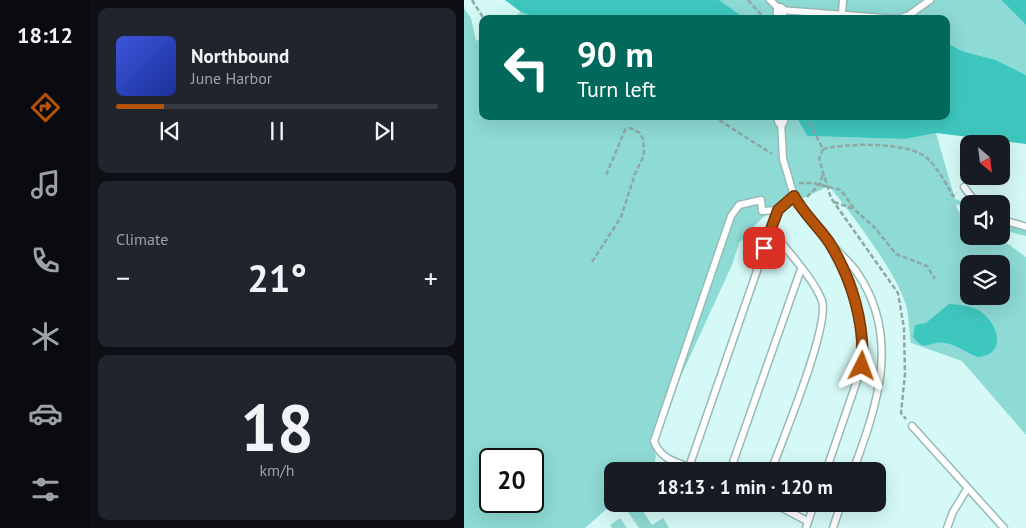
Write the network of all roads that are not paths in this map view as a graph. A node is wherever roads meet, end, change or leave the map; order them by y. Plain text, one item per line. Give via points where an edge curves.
1 (770, 0) edge
2 (843, 0) edge
3 (930, 0) edge
4 (842, 13) junction
5 (780, 14) edge
6 (864, 15) edge
7 (909, 15) edge
8 (781, 120) edge
9 (964, 187) road end
10 (970, 195) edge
11 (794, 196) junction
12 (778, 210) junction
13 (1010, 222) edge
14 (1026, 227) edge
15 (771, 230) junction
16 (829, 242) junction
17 (801, 269) junction
18 (912, 426) dead end
19 (675, 462) edge
20 (691, 462) edge
21 (733, 462) edge
22 (774, 462) edge
23 (829, 462) edge
24 (856, 462) edge
25 (967, 489) junction
26 (787, 512) edge
27 (811, 512) edge
28 (839, 512) edge
29 (806, 524) edge
30 (833, 528) edge
31 (947, 528) edge
32 (1004, 528) edge

1 - 5 lane
2 - 4 lane
3 - 7 lane
4 - 5 lane
4 - 6 lane
8 - 11 lane via 783,160
9 - 10 lane
11 - 12 lane
11 - 16 lane
12 - 15 lane
12 - 19 lane via 762,211 761,200 739,205 731,216 654,441 658,452
13 - 14 lane
15 - 17 lane
15 - 20 lane
16 - 23 lane via 850,283 864,344 862,366
16 - 24 lane via 857,273 868,293 883,346 883,371 875,406
17 - 21 lane
17 - 22 lane via 823,302 820,336
18 - 25 lane
25 - 31 lane
25 - 32 lane
26 - 29 lane
27 - 29 lane
28 - 30 lane

